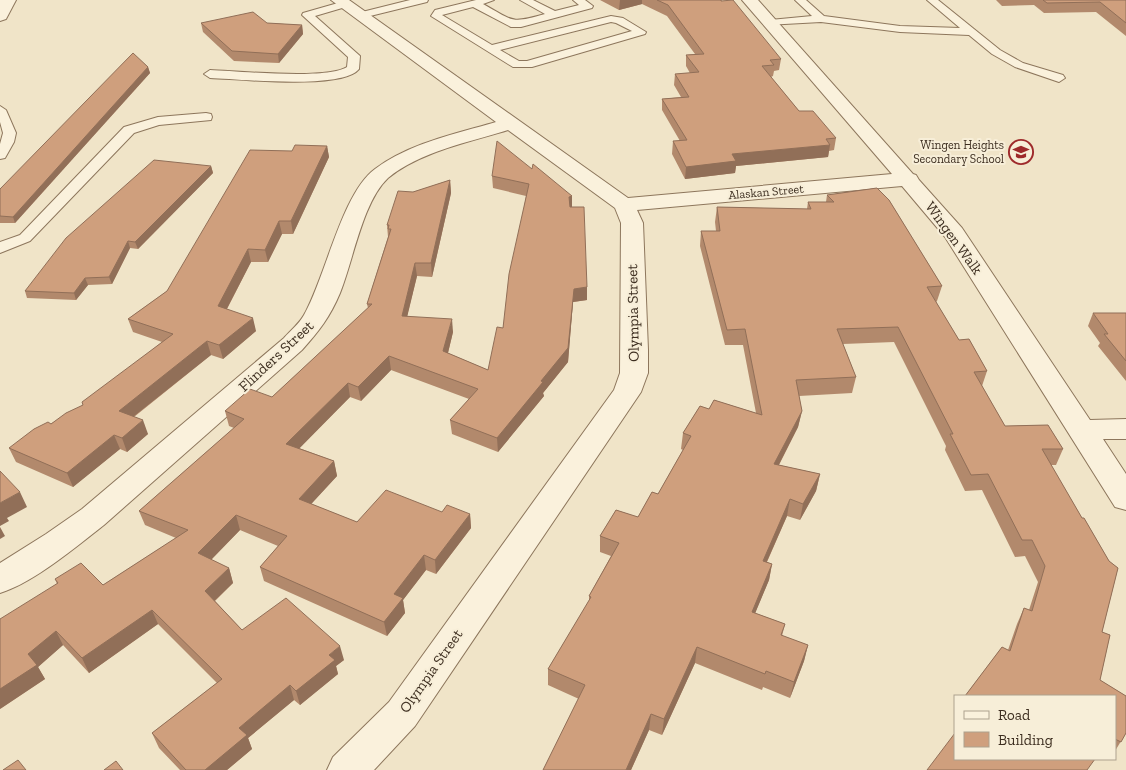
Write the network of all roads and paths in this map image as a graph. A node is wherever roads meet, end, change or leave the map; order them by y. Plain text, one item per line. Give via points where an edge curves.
1 (8, 0) edge
2 (423, 0) edge
3 (488, 0) edge
4 (525, 0) edge
5 (578, 0) edge
6 (750, 0) edge
7 (800, 0) edge
8 (932, 0) edge
9 (474, 4) junction
10 (349, 6) edge
11 (554, 15) junction
12 (0, 16) edge
13 (821, 19) junction
14 (770, 23) junction
15 (971, 32) junction
16 (489, 49) junction
17 (210, 74) dead end
18 (1059, 78) dead end
19 (0, 110) edge
20 (206, 117) dead end
21 (512, 123) junction
22 (0, 155) edge
23 (908, 179) junction
24 (624, 205) junction
25 (0, 248) edge
26 (1126, 429) edge
27 (1082, 430) junction
28 (1126, 499) edge
29 (0, 580) edge
30 (347, 770) edge

1 - 12 street
2 - 10 lane
3 - 9 lane
4 - 11 lane
5 - 11 lane via 588,6
6 - 14 street, Wingen Walk
7 - 13 lane
8 - 15 lane
9 - 11 lane via 511,24
9 - 16 lane via 439,12 436,16
10 - 17 lane via 307,15 354,56 353,69 344,74 318,78
10 - 21 street
13 - 14 lane
13 - 15 lane via 900,29
14 - 23 street, Wingen Walk
15 - 18 lane via 1019,65
16 - 16 lane via 517,65 528,65 641,32 619,20 611,20
19 - 22 lane via 11,134
20 - 25 lane via 158,121 129,130 25,238
21 - 24 street
21 - 29 street, Flinders Street via 435,146 381,174 363,196 314,321 292,344 93,517
23 - 24 street, Alaskan Street
23 - 27 street, Wingen Walk via 954,233
24 - 30 street, Olympia Street via 632,224 634,340 634,374 627,392 402,714
26 - 27 street
27 - 28 street, Wingen Walk

